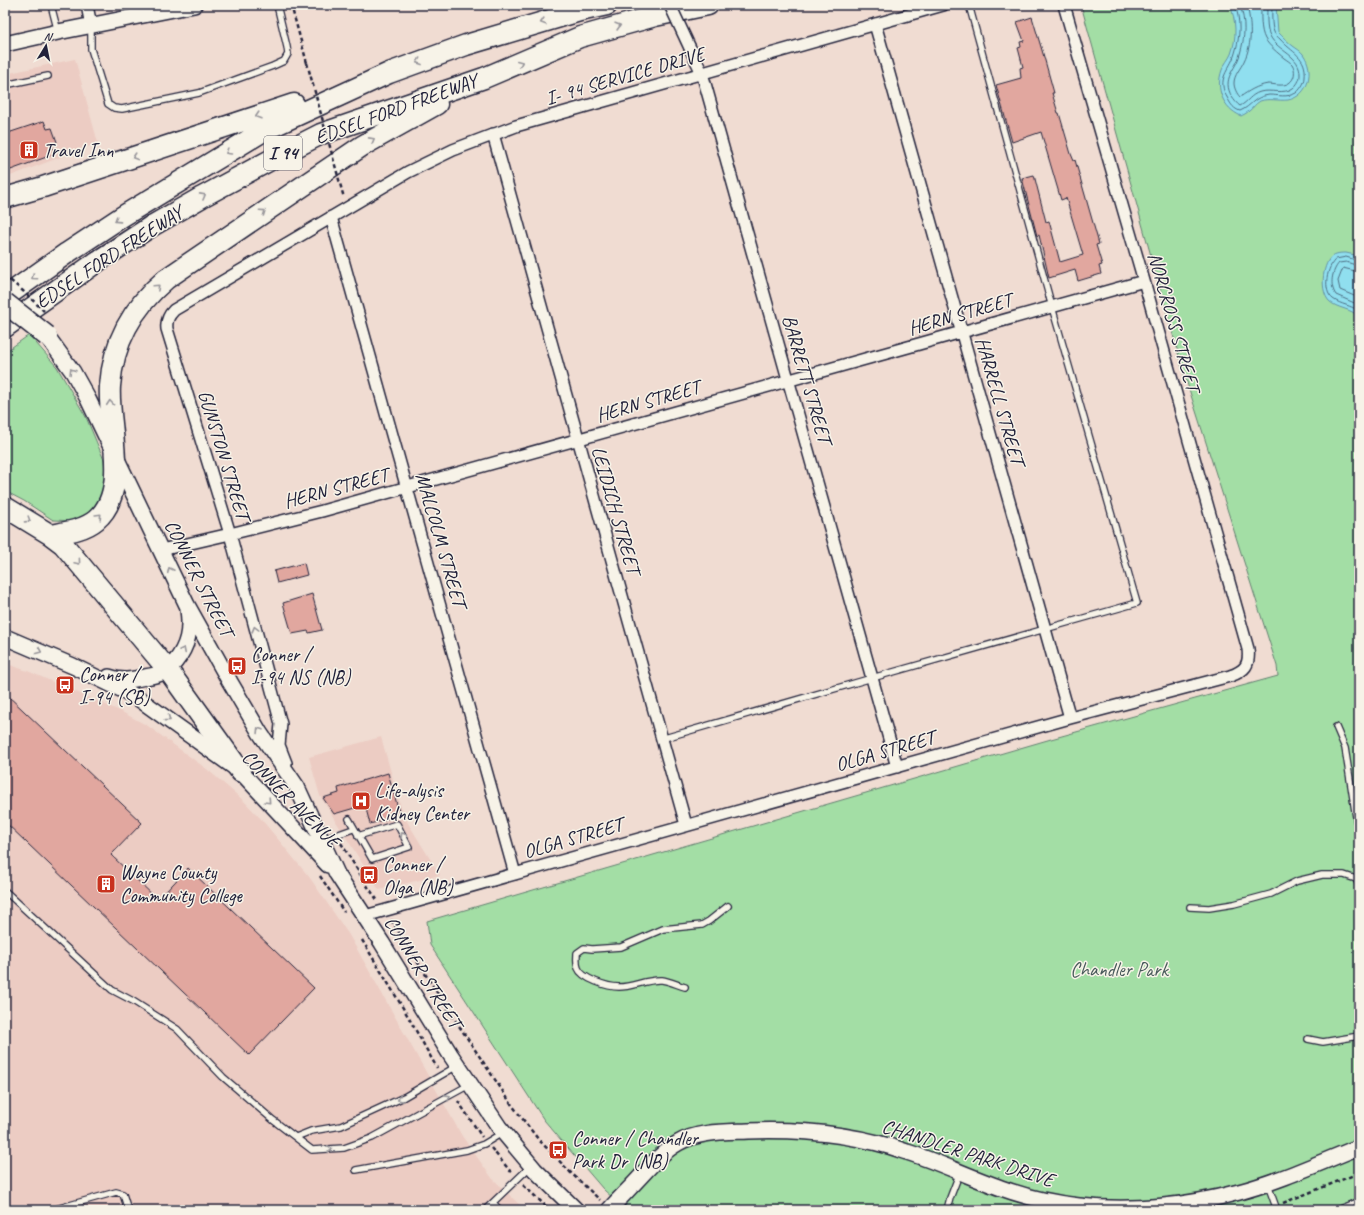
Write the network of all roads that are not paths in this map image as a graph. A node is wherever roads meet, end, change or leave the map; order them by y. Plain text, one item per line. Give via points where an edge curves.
1 (52, 5) edge
2 (87, 5) edge
3 (194, 5) edge
4 (277, 5) edge
5 (607, 5) edge
6 (670, 5) edge
7 (708, 5) edge
8 (943, 5) edge
9 (969, 5) edge
10 (1064, 5) edge
11 (875, 24) junction
12 (91, 26) junction
13 (58, 32) junction
14 (5, 44) edge
15 (388, 73) junction
16 (702, 73) junction
17 (48, 76) dead end
18 (484, 78) junction
19 (5, 85) edge
20 (493, 134) junction
21 (5, 198) edge
22 (331, 217) junction
23 (1144, 281) junction
24 (5, 297) edge
25 (5, 303) edge
26 (1052, 307) junction
27 (5, 327) edge
28 (962, 332) junction
29 (47, 336) joint
30 (789, 381) junction
31 (577, 440) junction
32 (115, 456) junction
33 (407, 487) junction
34 (5, 506) edge
35 (230, 534) junction
36 (51, 535) junction
37 (160, 550) junction
38 (187, 605) junction
39 (1046, 630) junction
40 (5, 637) edge
41 (1248, 649) joint
42 (73, 666) junction
43 (168, 670) junction
44 (872, 678) junction
45 (1070, 718) junction
46 (1336, 728) dead end
47 (661, 739) junction
48 (897, 766) junction
49 (241, 772) junction
50 (296, 787) junction
51 (349, 818) dead end
52 (686, 825) junction
53 (354, 828) junction
54 (358, 836) junction
55 (1359, 836) edge
56 (321, 840) junction
57 (337, 874) junction
58 (515, 874) junction
59 (1358, 880) edge
60 (5, 891) edge
61 (728, 906) dead end
62 (1190, 907) dead end
63 (365, 916) junction
64 (685, 987) dead end
65 (1359, 1036) edge
66 (1308, 1039) dead end
67 (458, 1066) junction
68 (470, 1084) junction
69 (503, 1133) junction
70 (296, 1137) junction
71 (1359, 1146) edge
72 (531, 1166) junction
73 (356, 1170) dead end
74 (960, 1172) junction
75 (1267, 1182) junction
76 (1359, 1201) edge
77 (493, 1203) junction
78 (1276, 1208) edge
79 (609, 1209) edge
80 (52, 1210) edge
81 (128, 1210) edge
82 (485, 1210) edge
83 (500, 1210) edge
84 (576, 1210) edge
85 (947, 1210) edge
86 (1337, 1210) edge

1 - 13 lane
2 - 12 street
3 - 12 main road
4 - 12 lane via 288,54 284,61 199,93 122,109 108,104 91,49
5 -> 15 highway, EDSEL FORD FREEWAY / I 94 via 466,45
6 - 16 street, BARRETT STREET, bridge
18 -> 7 highway, EDSEL FORD FREEWAY / I 94 via 580,37 655,16
8 - 11 street, I- 94 SERVICE DRIVE
9 - 26 lane
10 - 23 street, NORCROSS STREET
11 - 16 street, I- 94 SERVICE DRIVE
11 - 28 street, HARRELL STREET
12 - 13 main road
13 - 14 main road
15 -> 21 highway
15 -> 24 highway, EDSEL FORD FREEWAY / I 94 via 265,130 123,216
16 - 20 street, I- 94 SERVICE DRIVE
16 - 30 street, BARRETT STREET
17 - 19 lane
27 -> 18 highway, EDSEL FORD FREEWAY / I 94 via 150,227 276,157 321,134
32 -> 18 highway via 109,398 114,360 129,320 155,288 362,146
20 - 22 street, I- 94 SERVICE DRIVE via 408,172
20 - 31 street, LEIDICH STREET
22 - 33 street, MALCOLM STREET
22 - 35 street, GUNSTON STREET via 174,310 168,319 167,329
23 - 26 street, HERN STREET
23 - 41 street, NORCROSS STREET
25 - 29 highway, bridge
26 - 28 street, HERN STREET
26 - 39 lane via 1137,603
28 - 30 street, HERN STREET
28 - 39 street, HARRELL STREET
32 -> 29 main road, CONNER STREET via 73,372
30 - 31 street, HERN STREET
30 - 44 street, BARRETT STREET
31 - 33 street, HERN STREET
31 - 47 street, LEIDICH STREET
36 -> 32 highway via 88,525 97,520 107,508 113,495
32 - 37 main road, CONNER STREET
33 - 35 street, HERN STREET
33 - 58 street, MALCOLM STREET
34 -> 36 highway
35 - 37 street, HERN STREET
50 -> 35 street, GUNSTON STREET via 279,745 281,724
36 -> 43 highway via 63,544
38 -> 37 main road, CONNER STREET
43 -> 38 main road via 180,656 189,634
50 -> 38 main road, CONNER STREET via 260,733
39 - 44 lane
39 - 45 street, HARRELL STREET
40 -> 42 main road, CONNER AVENUE
41 - 45 street, OLGA STREET via 1248,660 1240,673
42 - 43 main road via 113,679 128,681
42 -> 49 main road, CONNER AVENUE via 135,696
43 - 49 highway
44 - 47 lane
44 - 48 street, BARRETT STREET
45 - 48 street, OLGA STREET
46 - 55 lane via 1345,748
47 - 52 street, LEIDICH STREET
48 - 52 street, OLGA STREET
49 -> 57 main road, CONNER AVENUE
50 - 56 main road, CONNER STREET
51 - 53 lane
52 - 58 street, OLGA STREET
53 - 54 lane
53 - 56 lane
54 -> 54 lane via 372,860 409,847 397,824
56 - 57 main road, CONNER STREET
57 - 63 main road, CONNER STREET
58 - 63 street, OLGA STREET
59 - 62 lane via 1344,875 1322,875 1296,881 1271,894 1234,904 1209,908
60 - 70 lane via 112,990 177,1029 223,1077
61 - 64 lane via 702,925 663,929 621,946 584,948 577,953 578,969 582,974 604,985 619,987 663,980
63 - 67 main road, CONNER STREET
65 - 66 lane via 1323,1042
67 - 68 main road, CONNER STREET
67 -> 70 lane via 404,1097 341,1126 311,1131
68 - 69 main road, CONNER STREET
70 -> 68 lane via 312,1150 344,1148 379,1134
69 - 72 main road, CONNER STREET
69 - 73 lane via 468,1150
71 - 75 main road, CHANDLER PARK DRIVE
72 - 77 lane
72 - 84 main road, CONNER STREET
74 - 75 main road, CHANDLER PARK DRIVE via 1033,1199 1110,1208 1188,1203 1239,1192
74 - 79 main road, CHANDLER PARK DRIVE via 906,1151 839,1135 773,1130 697,1135 687,1138 661,1155
74 - 85 lane
75 - 78 lane
76 - 86 lane
77 - 82 lane
77 - 83 lane
80 - 81 lane via 116,1192 123,1194

